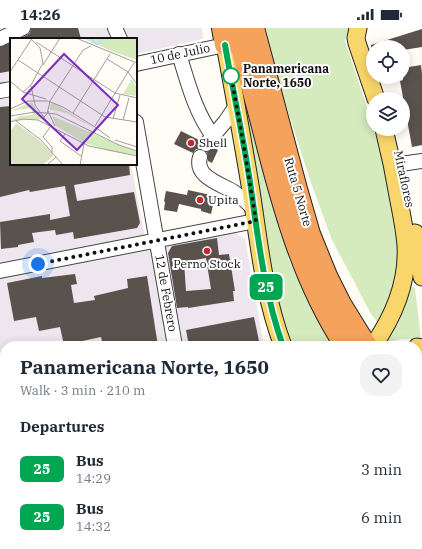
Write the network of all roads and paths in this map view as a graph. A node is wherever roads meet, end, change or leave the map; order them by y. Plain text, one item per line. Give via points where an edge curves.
1 (23, 28) edge
2 (114, 28) edge
3 (236, 28) edge
4 (254, 28) edge
5 (358, 28) edge
6 (362, 28) edge
7 (223, 36) edge
8 (119, 38) edge
9 (0, 39) edge
10 (366, 40) edge
11 (179, 54) junction
12 (137, 64) edge
13 (10, 89) edge
14 (0, 91) edge
15 (374, 92) edge
16 (236, 106) junction
17 (137, 128) edge
18 (386, 136) edge
19 (395, 136) edge
20 (200, 157) dead end
21 (422, 161) edge
22 (401, 164) junction
23 (254, 214) junction
24 (156, 241) junction
25 (0, 271) edge
26 (422, 278) edge
27 (174, 341) edge
28 (282, 341) edge
29 (342, 341) edge
30 (364, 341) edge
31 (376, 341) edge

1 - 9 street
2 - 8 street
3 - 29 highway, Ruta 5 Norte via 292,233 316,294
4 - 30 highway, Ruta 5 Norte via 310,234 327,276
5 - 15 main road via 357,43
6 - 10 main road
7 - 11 street, 10 de Julio
7 - 16 main road
11 - 12 street, 10 de Julio
11 - 16 street via 209,140
13 - 14 street
16 - 23 main road
17 - 24 street, 12 de Febrero
18 - 31 main road via 404,226 406,256 399,298 390,320
19 - 22 main road, Miraflores
20 - 23 street via 200,168 207,177 241,197
21 - 22 street
22 - 26 main road, Miraflores
23 - 24 street
23 - 28 main road via 271,306
24 - 25 street
24 - 27 street, 12 de Febrero

